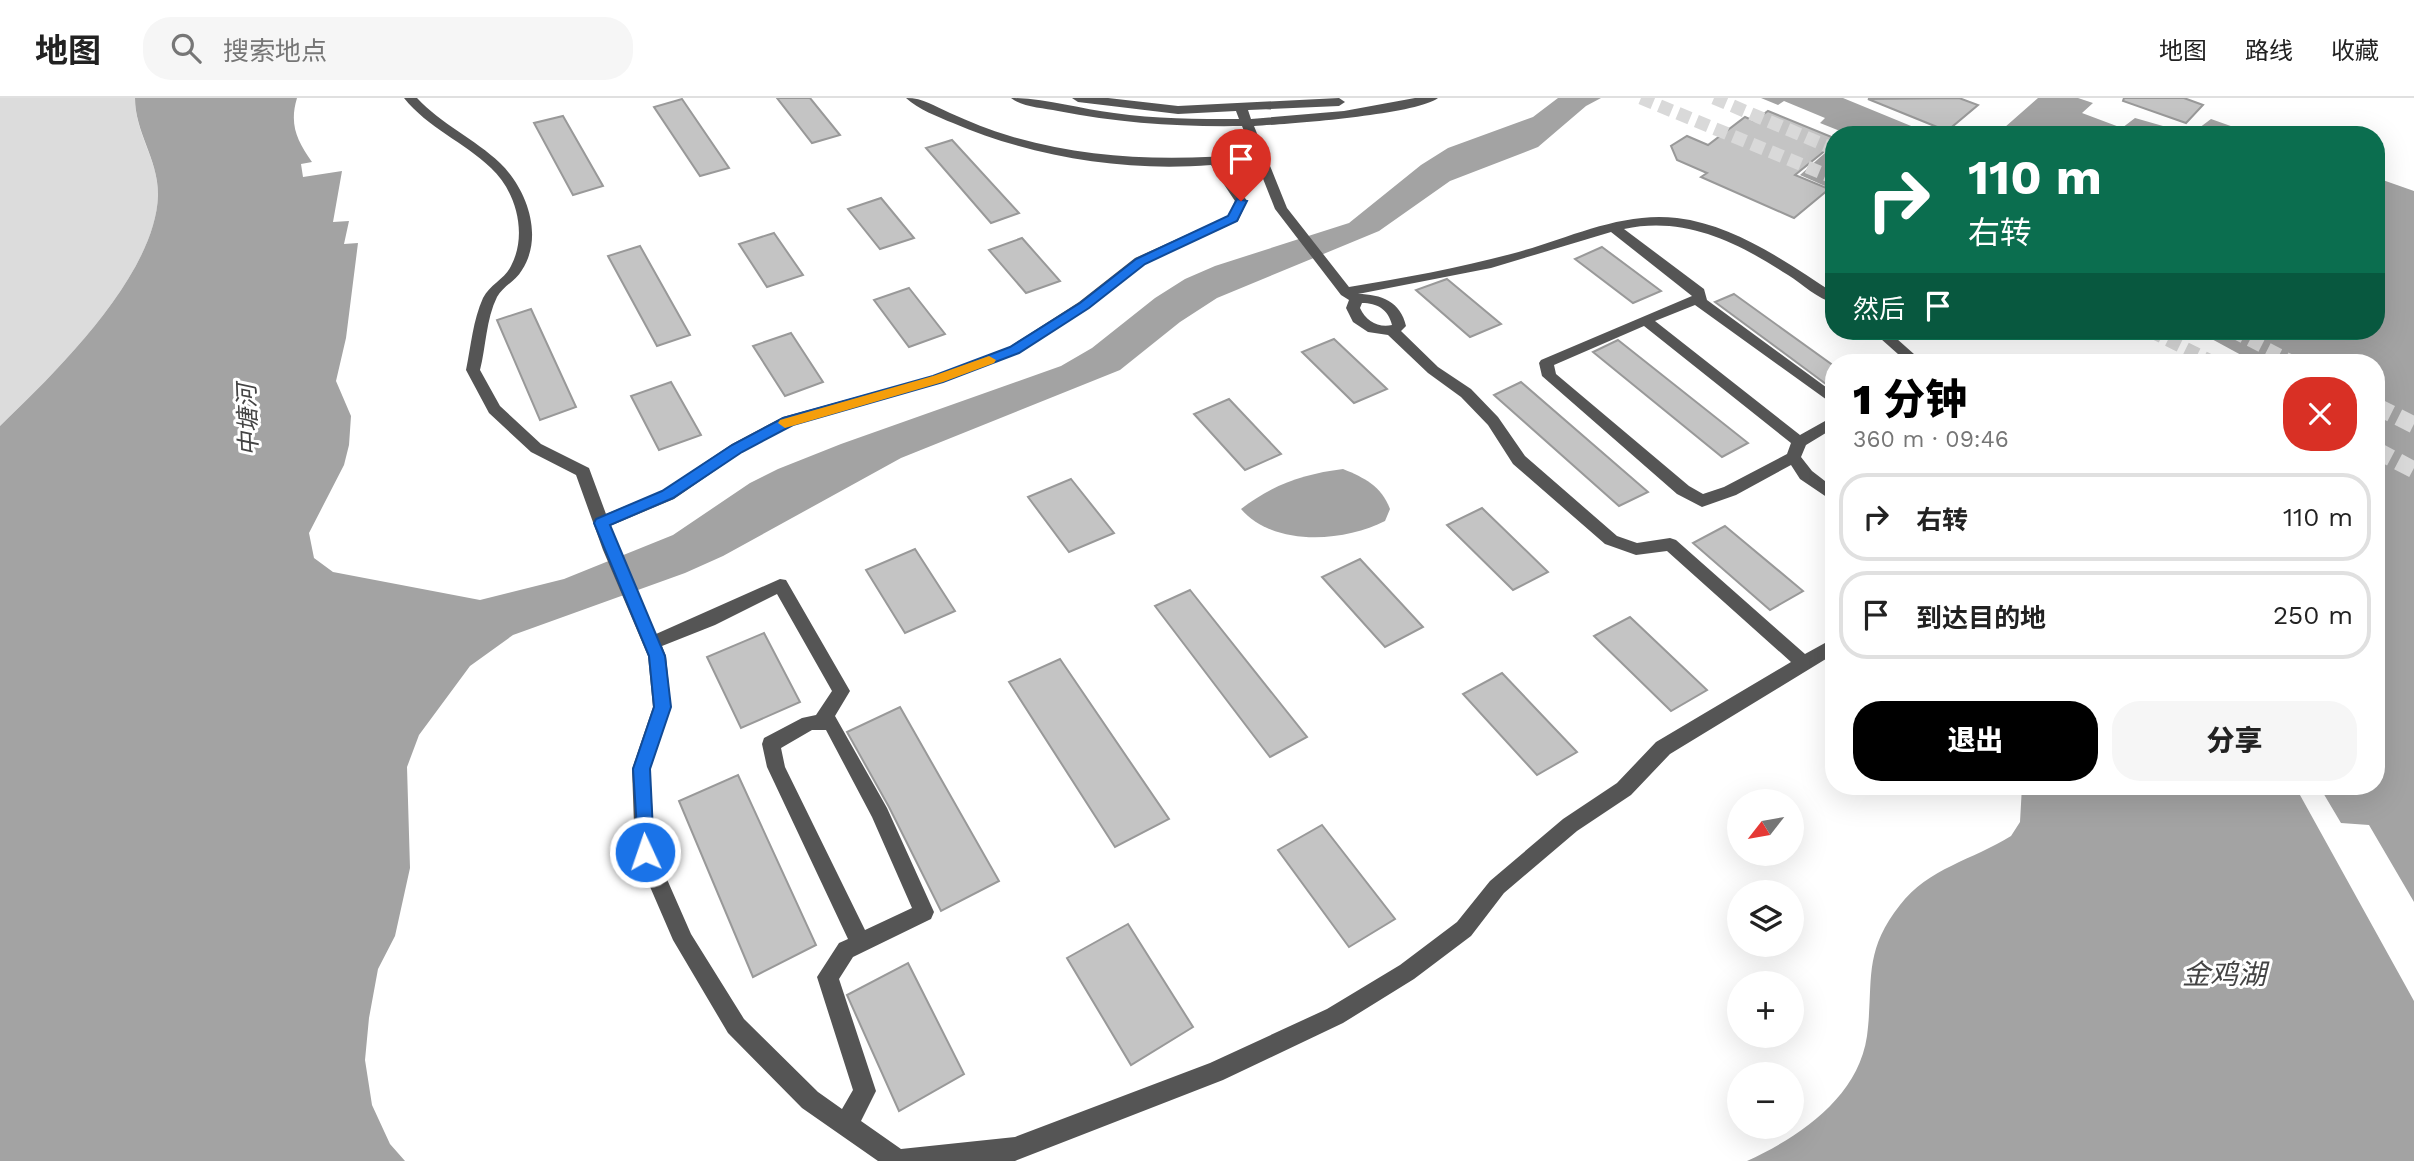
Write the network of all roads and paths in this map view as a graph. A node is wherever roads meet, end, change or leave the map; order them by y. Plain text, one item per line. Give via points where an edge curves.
1 (410, 98) edge
2 (912, 98) edge
3 (1017, 98) edge
4 (1077, 98) edge
5 (1374, 98) edge
6 (1432, 98) edge
7 (1241, 108) junction
8 (1246, 121) junction
9 (1260, 157) junction
10 (1213, 160) junction
11 (1613, 227) junction
12 (1825, 294) edge
13 (1351, 296) junction
14 (1699, 298) junction
15 (1645, 320) junction
16 (1392, 331) junction
17 (1890, 340) edge
18 (1906, 354) edge
19 (1825, 393) edge
20 (1825, 428) edge
21 (1796, 450) junction
22 (1825, 489) edge
23 (601, 523) junction
24 (651, 643) junction
25 (1825, 650) edge
26 (1802, 662) junction
27 (822, 722) junction
28 (860, 942) junction
29 (846, 1125) junction

1 - 23 street via 506,176 521,201 525,239 518,267 491,295 473,370 494,409 536,448 583,472
2 - 10 street via 1025,145 1124,159
3 - 8 street via 1097,115 1173,122
4 - 7 street via 1178,110
5 - 7 street
6 - 8 street via 1340,114
7 - 8 street
8 - 9 street
9 - 10 street
9 - 13 street via 1281,208
10 - 23 street via 1241,201 1233,219 1140,261 1084,305 1014,350 938,379 788,421 737,448 668,495
11 - 12 street via 1653,219 1698,226 1750,248
11 - 13 street via 1539,251
11 - 14 street via 1699,292
13 - 16 street via 1358,319 1373,329
13 - 16 street via 1381,300 1398,318 1399,326
14 - 15 street
14 - 19 street
15 - 21 street
15 - 21 street via 1546,363 1549,376 1683,490 1702,501 1730,491
16 - 26 street via 1433,370 1466,393 1520,460 1611,540 1636,549 1670,544
17 - 18 street
20 - 21 street
21 - 22 street via 1805,475
23 - 24 street
24 - 27 street via 780,585 841,691
24 - 29 street via 657,656 662,707 641,769 645,852 683,940 736,1026 810,1100
25 - 26 street
26 - 29 street via 1663,748 1624,789 1570,825 1497,887 1464,929 1407,972 1335,1016 1215,1072 1015,1149 898,1161
27 - 28 street via 809,723 771,744 776,766
27 - 28 street via 831,722 854,764 924,912
28 - 29 street via 846,950 828,977 864,1091

